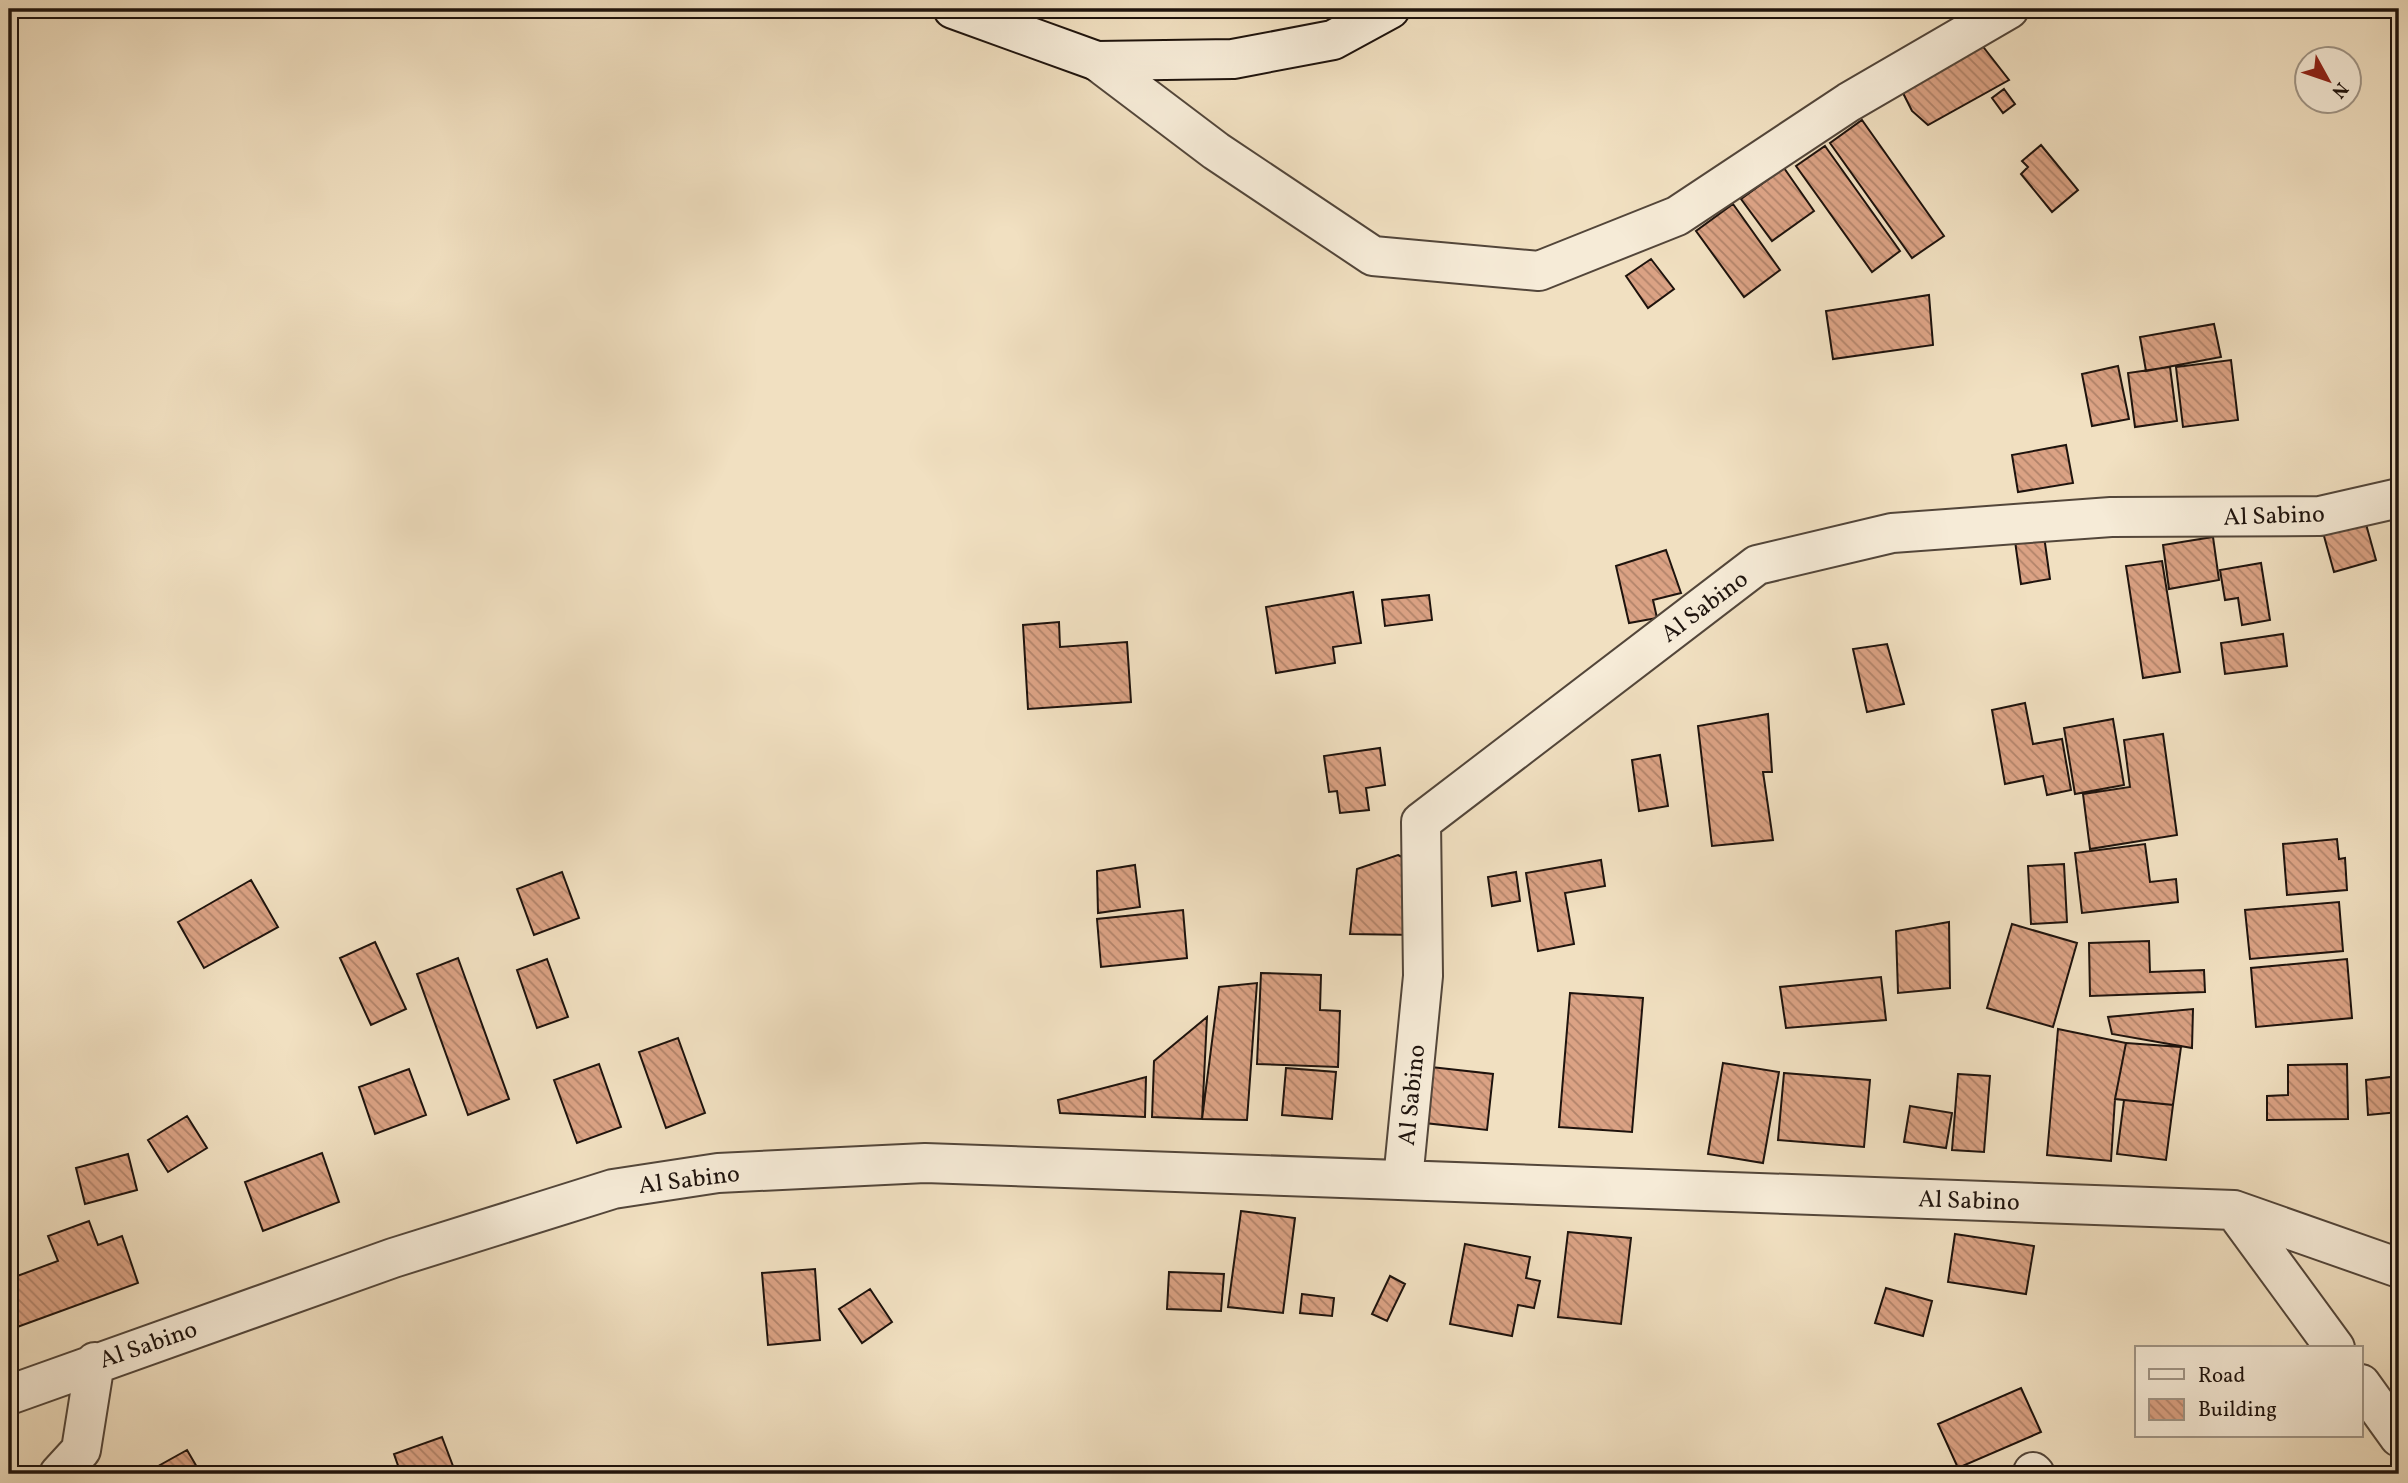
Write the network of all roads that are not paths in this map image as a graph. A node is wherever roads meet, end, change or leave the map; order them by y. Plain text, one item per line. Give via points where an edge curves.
1 (953, 9) edge
2 (1390, 9) edge
3 (2009, 9) edge
4 (1097, 61) junction
5 (2399, 498) edge
6 (1403, 1180) junction
7 (2234, 1210) junction
8 (2399, 1268) edge
9 (2333, 1346) edge
10 (95, 1362) junction
11 (2362, 1385) edge
12 (9, 1395) edge
13 (2399, 1437) edge
14 (59, 1474) edge

1 - 4 street
2 - 4 street via 1333,40 1233,60
3 - 4 street via 1849,102 1676,216 1538,271 1373,256 1216,151
5 - 6 street, Al Sabino via 2320,516 2112,517 1892,533 1758,565 1421,822 1423,976
6 - 7 street, Al Sabino
6 - 10 street, Al Sabino via 925,1163 718,1173 613,1189 393,1258
7 - 8 street, Al Sabino
7 - 9 street
10 - 12 street, Al Sabino
10 - 14 street via 82,1450
11 - 13 street

